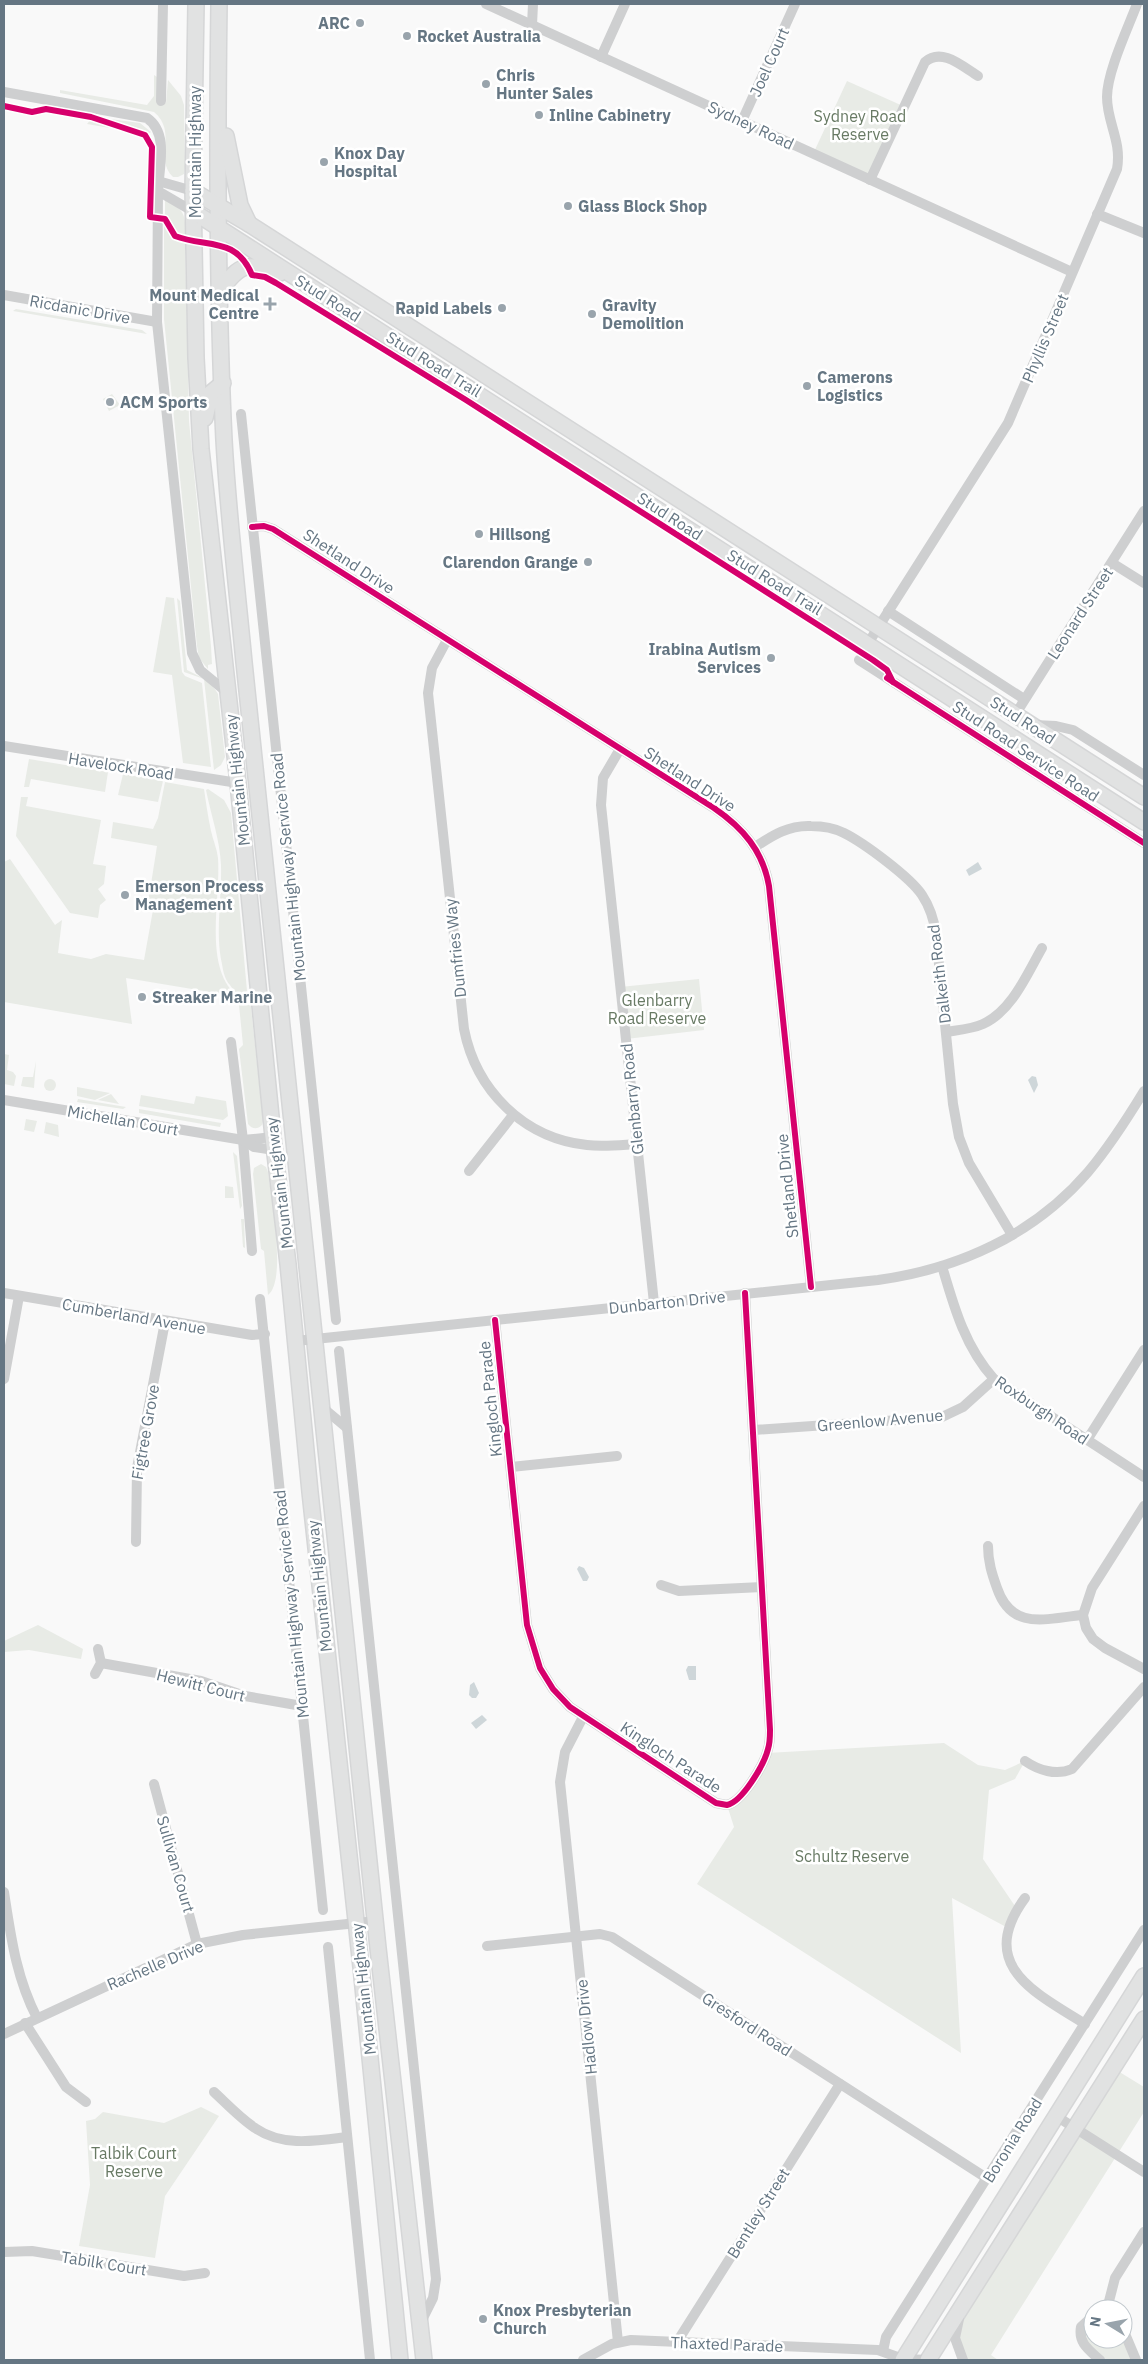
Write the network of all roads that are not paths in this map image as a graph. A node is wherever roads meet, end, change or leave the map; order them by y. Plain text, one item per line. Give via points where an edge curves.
1 (163, 4) edge
2 (196, 4) edge
3 (218, 4) edge
4 (486, 4) edge
5 (532, 4) edge
6 (625, 4) edge
7 (795, 4) edge
8 (1137, 4) edge
9 (532, 25) junction
10 (602, 57) junction
11 (978, 76) dead end
12 (218, 80) junction
13 (4, 92) edge
14 (161, 102) dead end
15 (742, 121) junction
16 (870, 180) junction
17 (158, 186) junction
18 (193, 191) junction
19 (218, 205) junction
20 (194, 212) junction
21 (1097, 214) junction
22 (249, 224) junction
23 (219, 228) junction
24 (1144, 233) edge
25 (1072, 272) junction
26 (298, 279) junction
27 (346, 287) junction
28 (220, 291) junction
29 (4, 296) edge
30 (358, 317) junction
31 (157, 322) junction
32 (498, 382) junction
33 (223, 383) junction
34 (241, 414) dead end
35 (543, 434) junction
36 (201, 449) junction
37 (1144, 510) edge
38 (252, 528) junction
39 (762, 552) junction
40 (1112, 563) junction
41 (752, 568) junction
42 (810, 583) junction
43 (1144, 584) edge
44 (800, 600) junction
45 (888, 611) junction
46 (878, 628) junction
47 (447, 640) junction
48 (870, 646) junction
49 (860, 660) dead end
50 (875, 670) junction
51 (228, 694) junction
52 (1024, 699) junction
53 (1015, 715) junction
54 (1030, 725) junction
55 (4, 746) edge
56 (620, 749) junction
57 (1144, 774) edge
58 (258, 781) junction
59 (238, 783) junction
60 (1144, 797) edge
61 (1144, 822) edge
62 (1144, 843) edge
63 (755, 846) junction
64 (1042, 948) dead end
65 (946, 1032) junction
66 (231, 1042) dead end
67 (1144, 1091) edge
68 (4, 1100) edge
69 (513, 1115) junction
70 (243, 1140) junction
71 (295, 1142) junction
72 (273, 1143) junction
73 (637, 1144) junction
74 (469, 1171) dead end
75 (1012, 1235) junction
76 (252, 1251) dead end
77 (942, 1266) junction
78 (811, 1287) junction
79 (4, 1293) edge
80 (745, 1293) junction
81 (19, 1296) junction
82 (260, 1299) dead end
83 (654, 1303) junction
84 (336, 1320) dead end
85 (495, 1320) junction
86 (165, 1322) junction
87 (264, 1334) junction
88 (315, 1339) junction
89 (296, 1341) junction
90 (1144, 1350) edge
91 (339, 1351) dead end
92 (4, 1379) edge
93 (994, 1379) junction
94 (322, 1407) junction
95 (347, 1428) junction
96 (754, 1430) junction
97 (1087, 1440) junction
98 (617, 1456) dead end
99 (328, 1467) junction
100 (511, 1467) junction
101 (1144, 1477) edge
102 (310, 1492) junction
103 (1144, 1506) edge
104 (136, 1542) dead end
105 (988, 1546) dead end
106 (662, 1585) dead end
107 (762, 1587) junction
108 (1083, 1615) junction
109 (98, 1649) dead end
110 (101, 1663) junction
111 (1144, 1669) edge
112 (95, 1674) dead end
113 (1144, 1687) edge
114 (302, 1706) junction
115 (583, 1717) junction
116 (1025, 1761) dead end
117 (154, 1784) dead end
118 (4, 1892) edge
119 (1025, 1898) dead end
120 (323, 1910) dead end
121 (376, 1921) junction
122 (356, 1923) junction
123 (1144, 1930) edge
124 (576, 1936) junction
125 (197, 1944) junction
126 (487, 1946) dead end
127 (328, 1948) dead end
128 (1144, 1976) edge
129 (37, 2018) junction
130 (1144, 2019) edge
131 (25, 2023) junction
132 (1085, 2024) junction
133 (4, 2034) edge
134 (840, 2084) junction
135 (214, 2092) dead end
136 (86, 2102) dead end
137 (1056, 2116) junction
138 (1075, 2128) junction
139 (346, 2137) junction
140 (1144, 2172) edge
141 (988, 2179) junction
142 (405, 2187) junction
143 (384, 2190) junction
144 (409, 2218) junction
145 (386, 2220) junction
146 (1144, 2232) edge
147 (4, 2252) edge
148 (205, 2272) dead end
149 (1111, 2299) edge
150 (962, 2306) junction
151 (420, 2325) junction
152 (1083, 2326) edge
153 (618, 2342) junction
154 (677, 2342) junction
155 (1083, 2342) edge
156 (1087, 2349) edge
157 (883, 2351) junction
158 (370, 2360) edge
159 (400, 2360) edge
160 (424, 2360) edge
161 (583, 2360) edge
162 (903, 2360) edge
163 (929, 2360) edge
164 (963, 2360) edge
165 (1100, 2360) edge

1 - 14 street
2 - 18 main road, Mountain Highway
3 - 12 main road, Mountain Highway
4 - 9 street, Sydney Road
5 - 9 street
6 - 10 street
7 - 15 street, Joel Court
8 - 21 street, Phyllis Street via 1107,89 1119,154
9 - 10 street, Sydney Road
10 - 15 street, Sydney Road
11 - 16 street via 942,56 931,57 925,62
12 - 19 main road, Mountain Highway
12 - 22 main road via 229,156
13 - 17 street via 147,118 156,124 159,134
15 - 16 street, Sydney Road
16 - 25 street, Sydney Road
17 - 18 street
17 - 20 street
17 - 31 street
18 - 19 main road, Stud Road
18 - 20 main road, Mountain Highway
19 - 22 main road, Stud Road
19 - 23 main road, Mountain Highway
20 - 23 main road, Stud Road
20 - 36 main road, Mountain Highway
21 - 24 street
21 - 25 street, Phyllis Street
22 - 27 main road, Stud Road
23 - 26 main road, Stud Road
23 - 28 main road, Mountain Highway
25 - 45 street, Phyllis Street via 1004,430
26 - 28 main road via 249,266 234,273
26 - 30 main road, Stud Road
27 - 30 main road via 346,300
27 - 32 main road, Stud Road
28 - 33 main road, Mountain Highway
29 - 31 street, Ricdanic Drive
30 - 35 main road, Stud Road
31 - 51 street via 192,653 200,670
32 - 35 main road via 512,406
32 - 39 main road, Stud Road
33 - 36 main road via 214,388 209,397
33 - 58 main road, Mountain Highway via 228,480
34 - 38 street, Mountain Highway Service Road
35 - 41 main road, Stud Road
36 - 51 main road, Mountain Highway
37 - 40 street, Leonard Street
38 - 47 street, Shetland Drive via 273,528
38 - 84 street, Mountain Highway Service Road
39 - 41 main road
39 - 42 main road, Stud Road
40 - 43 street
40 - 52 street, Leonard Street
41 - 44 main road, Stud Road
42 - 44 main road
42 - 46 main road, Stud Road
44 - 48 main road, Stud Road
45 - 46 street, Phyllis Street
45 - 52 street
46 - 48 street, Phyllis Street
46 - 53 main road, Stud Road
47 - 56 street, Shetland Drive
47 - 69 street, Dumfries Way via 432,668 428,693 464,1029 479,1072 489,1089
48 - 50 street
48 - 61 main road, Stud Road
49 - 50 street, Stud Road Service Road
50 - 62 street, Stud Road Service Road
51 - 59 main road, Mountain Highway
52 - 53 street, Leonard Street
53 - 54 main road, Stud Road
54 - 57 street, Stud Road Service Road via 1073,730
54 - 60 main road, Stud Road
55 - 59 street, Havelock Road
56 - 63 street, Shetland Drive via 729,819
56 - 73 street, Glenbarry Road via 605,773 600,797
58 - 59 main road
58 - 71 main road, Mountain Highway
59 - 72 main road, Mountain Highway
63 - 65 street, Dalkeith Road via 792,827 828,828 854,839 909,881 922,896 934,923
63 - 78 street, Shetland Drive via 769,886
64 - 65 street via 1010,1000 996,1016 976,1027
65 - 75 street, Dalkeith Road via 955,1120 963,1150
66 - 70 street
67 - 75 street, Dunbarton Drive via 1087,1173 1043,1214
68 - 70 street, Michellan Court
69 - 73 street, Dumfries Way via 551,1136 577,1144
69 - 74 street
70 - 72 street, Michellan Court via 254,1147
70 - 76 street
71 - 72 main road
71 - 88 main road, Mountain Highway
72 - 89 main road, Mountain Highway
73 - 83 street, Glenbarry Road
75 - 77 street, Dunbarton Drive via 972,1256
77 - 78 street, Dunbarton Drive via 895,1277
77 - 93 street, Roxburgh Road via 968,1342
78 - 80 street, Dunbarton Drive
79 - 81 street, Cumberland Avenue
80 - 83 street, Dunbarton Drive
80 - 96 street, Kingloch Parade
81 - 86 street, Cumberland Avenue
81 - 92 street
82 - 87 street, Mountain Highway Service Road
83 - 85 street, Dunbarton Drive
85 - 88 street, Dunbarton Drive
85 - 100 street, Kingloch Parade
86 - 87 street, Cumberland Avenue
86 - 104 street, Figtree Grove via 138,1468
87 - 114 street, Mountain Highway Service Road
88 - 89 street, Dunbarton Drive
88 - 94 main road, Mountain Highway
89 - 102 main road, Mountain Highway
90 - 97 street
91 - 95 street
93 - 96 street, Greenlow Avenue via 963,1407 942,1418
93 - 97 street, Roxburgh Road
94 - 95 street
94 - 99 main road, Mountain Highway
95 - 151 street via 436,2279 433,2298
96 - 107 street, Kingloch Parade
97 - 101 street, Roxburgh Road
98 - 100 street
99 - 102 main road via 322,1487
99 - 121 main road, Mountain Highway
100 - 115 street, Kingloch Parade via 531,1644 540,1668 553,1688
102 - 122 main road, Mountain Highway
103 - 108 street via 1092,1588
105 - 108 street via 989,1565 999,1595 1014,1613 1037,1620
106 - 107 street via 680,1591
107 - 115 street, Kingloch Parade via 770,1743 762,1763 738,1801 727,1806 716,1803
108 - 111 street via 1093,1639
109 - 110 street
110 - 112 street
110 - 114 street, Hewitt Court via 201,1681 245,1696
113 - 116 street via 1072,1768 1061,1772 1042,1770
114 - 120 street, Mountain Highway Service Road
115 - 124 street, Hadlow Drive via 566,1747 560,1782
117 - 125 street, Sullivan Court
118 - 129 street via 18,1970 24,1992
119 - 132 street via 1007,1934 1006,1951 1011,1966 1026,1985
121 - 122 street, Rachelle Drive
121 - 142 main road, Mountain Highway
122 - 125 street, Rachelle Drive via 243,1935
122 - 143 main road, Mountain Highway
123 - 132 street, Boronia Road
124 - 126 street, Gresford Road
124 - 134 street, Gresford Road via 600,1934 612,1937
124 - 153 street, Hadlow Drive
125 - 129 street, Rachelle Drive
127 - 139 street, Mountain Highway
128 - 137 main road, Boronia Road
129 - 131 street, Rachelle Drive
130 - 138 main road
131 - 133 street, Rachelle Drive
131 - 136 street via 66,2087
132 - 141 street, Boronia Road
134 - 141 street, Gresford Road
134 - 154 street, Bentley Street
135 - 139 street via 256,2129 278,2139 300,2142
137 - 138 street
137 - 162 main road, Boronia Road
138 - 140 street
138 - 150 main road
139 - 158 street, Mountain Highway
141 - 157 street, Boronia Road via 886,2337
142 - 143 main road
142 - 144 main road, Mountain Highway
143 - 145 main road, Mountain Highway
144 - 145 main road
144 - 151 main road, Mountain Highway
145 - 159 main road, Mountain Highway
146 - 149 street via 1116,2278
147 - 148 street, Tabilk Court via 32,2251 184,2276
150 - 163 main road
150 - 164 street via 955,2334
151 - 160 main road, Mountain Highway
152 - 155 street
153 - 154 street, Thaxted Parade
153 - 161 street, Thaxted Parade
154 - 157 street, Thaxted Parade
156 - 165 street
157 - 162 street, Thaxted Parade
162 - 163 street

